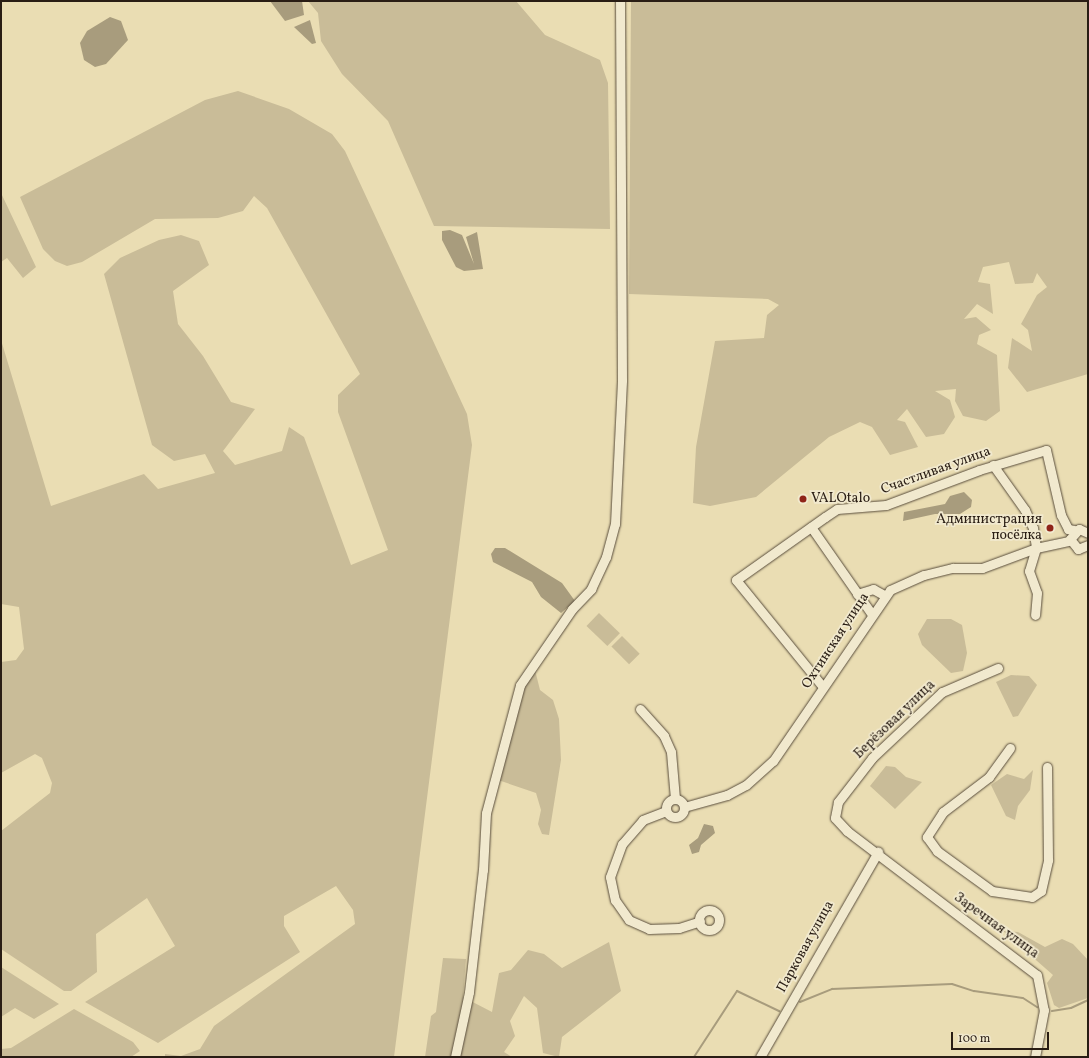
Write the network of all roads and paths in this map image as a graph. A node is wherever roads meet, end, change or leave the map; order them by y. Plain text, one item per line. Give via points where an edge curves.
1 (620, 1) edge
2 (993, 465) junction
3 (811, 527) junction
4 (1074, 530) junction
5 (1088, 533) edge
6 (1070, 541) junction
7 (1087, 547) edge
8 (1036, 548) junction
9 (857, 594) junction
10 (884, 595) junction
11 (871, 613) junction
12 (1035, 615) dead end
13 (998, 668) dead end
14 (823, 688) junction
15 (640, 710) dead end
16 (1010, 748) dead end
17 (1047, 767) dead end
18 (675, 799) junction
19 (684, 807) junction
20 (666, 811) junction
21 (835, 818) joint
22 (878, 852) junction
23 (700, 921) dead end
24 (455, 1057) edge
25 (760, 1057) edge
26 (1035, 1057) edge

1 - 24 street via 622,373 615,524 606,557 591,589 572,609 520,685 486,813 484,870 469,992
2 - 3 street, Счастливая улица via 886,505 837,509
2 - 4 street, Счастливая улица via 1046,450 1061,515 1068,529
2 - 8 street via 1025,510
3 - 9 street
3 - 14 street, Счастливая улица via 736,580
4 - 5 street
4 - 6 street
6 - 7 street via 1078,549
6 - 8 street, Охтинская улица
8 - 10 street, Охтинская улица via 982,568 953,568 924,575
8 - 12 street via 1029,571 1037,593
9 - 10 street via 874,589
9 - 11 street
10 - 11 street, Охтинская улица
11 - 14 street, Охтинская улица
13 - 21 street, Берёзовая улица via 942,692 872,758 838,802
14 - 19 street, Охтинская улица via 773,761 759,775 727,795
15 - 18 street via 664,736 671,752
16 - 17 street via 989,777 943,812 927,837 937,851 992,891 1032,897 1041,891 1048,860
18 - 19 street
18 - 20 street via 666,803
19 - 20 street, Охтинская улица via 683,814 674,818
20 - 23 street via 643,820 622,844 610,877 615,900 629,920 649,929 679,928
21 - 22 street, Заречная улица
22 - 25 street, Парковая улица
22 - 26 street, Заречная улица via 1037,976 1044,1010

